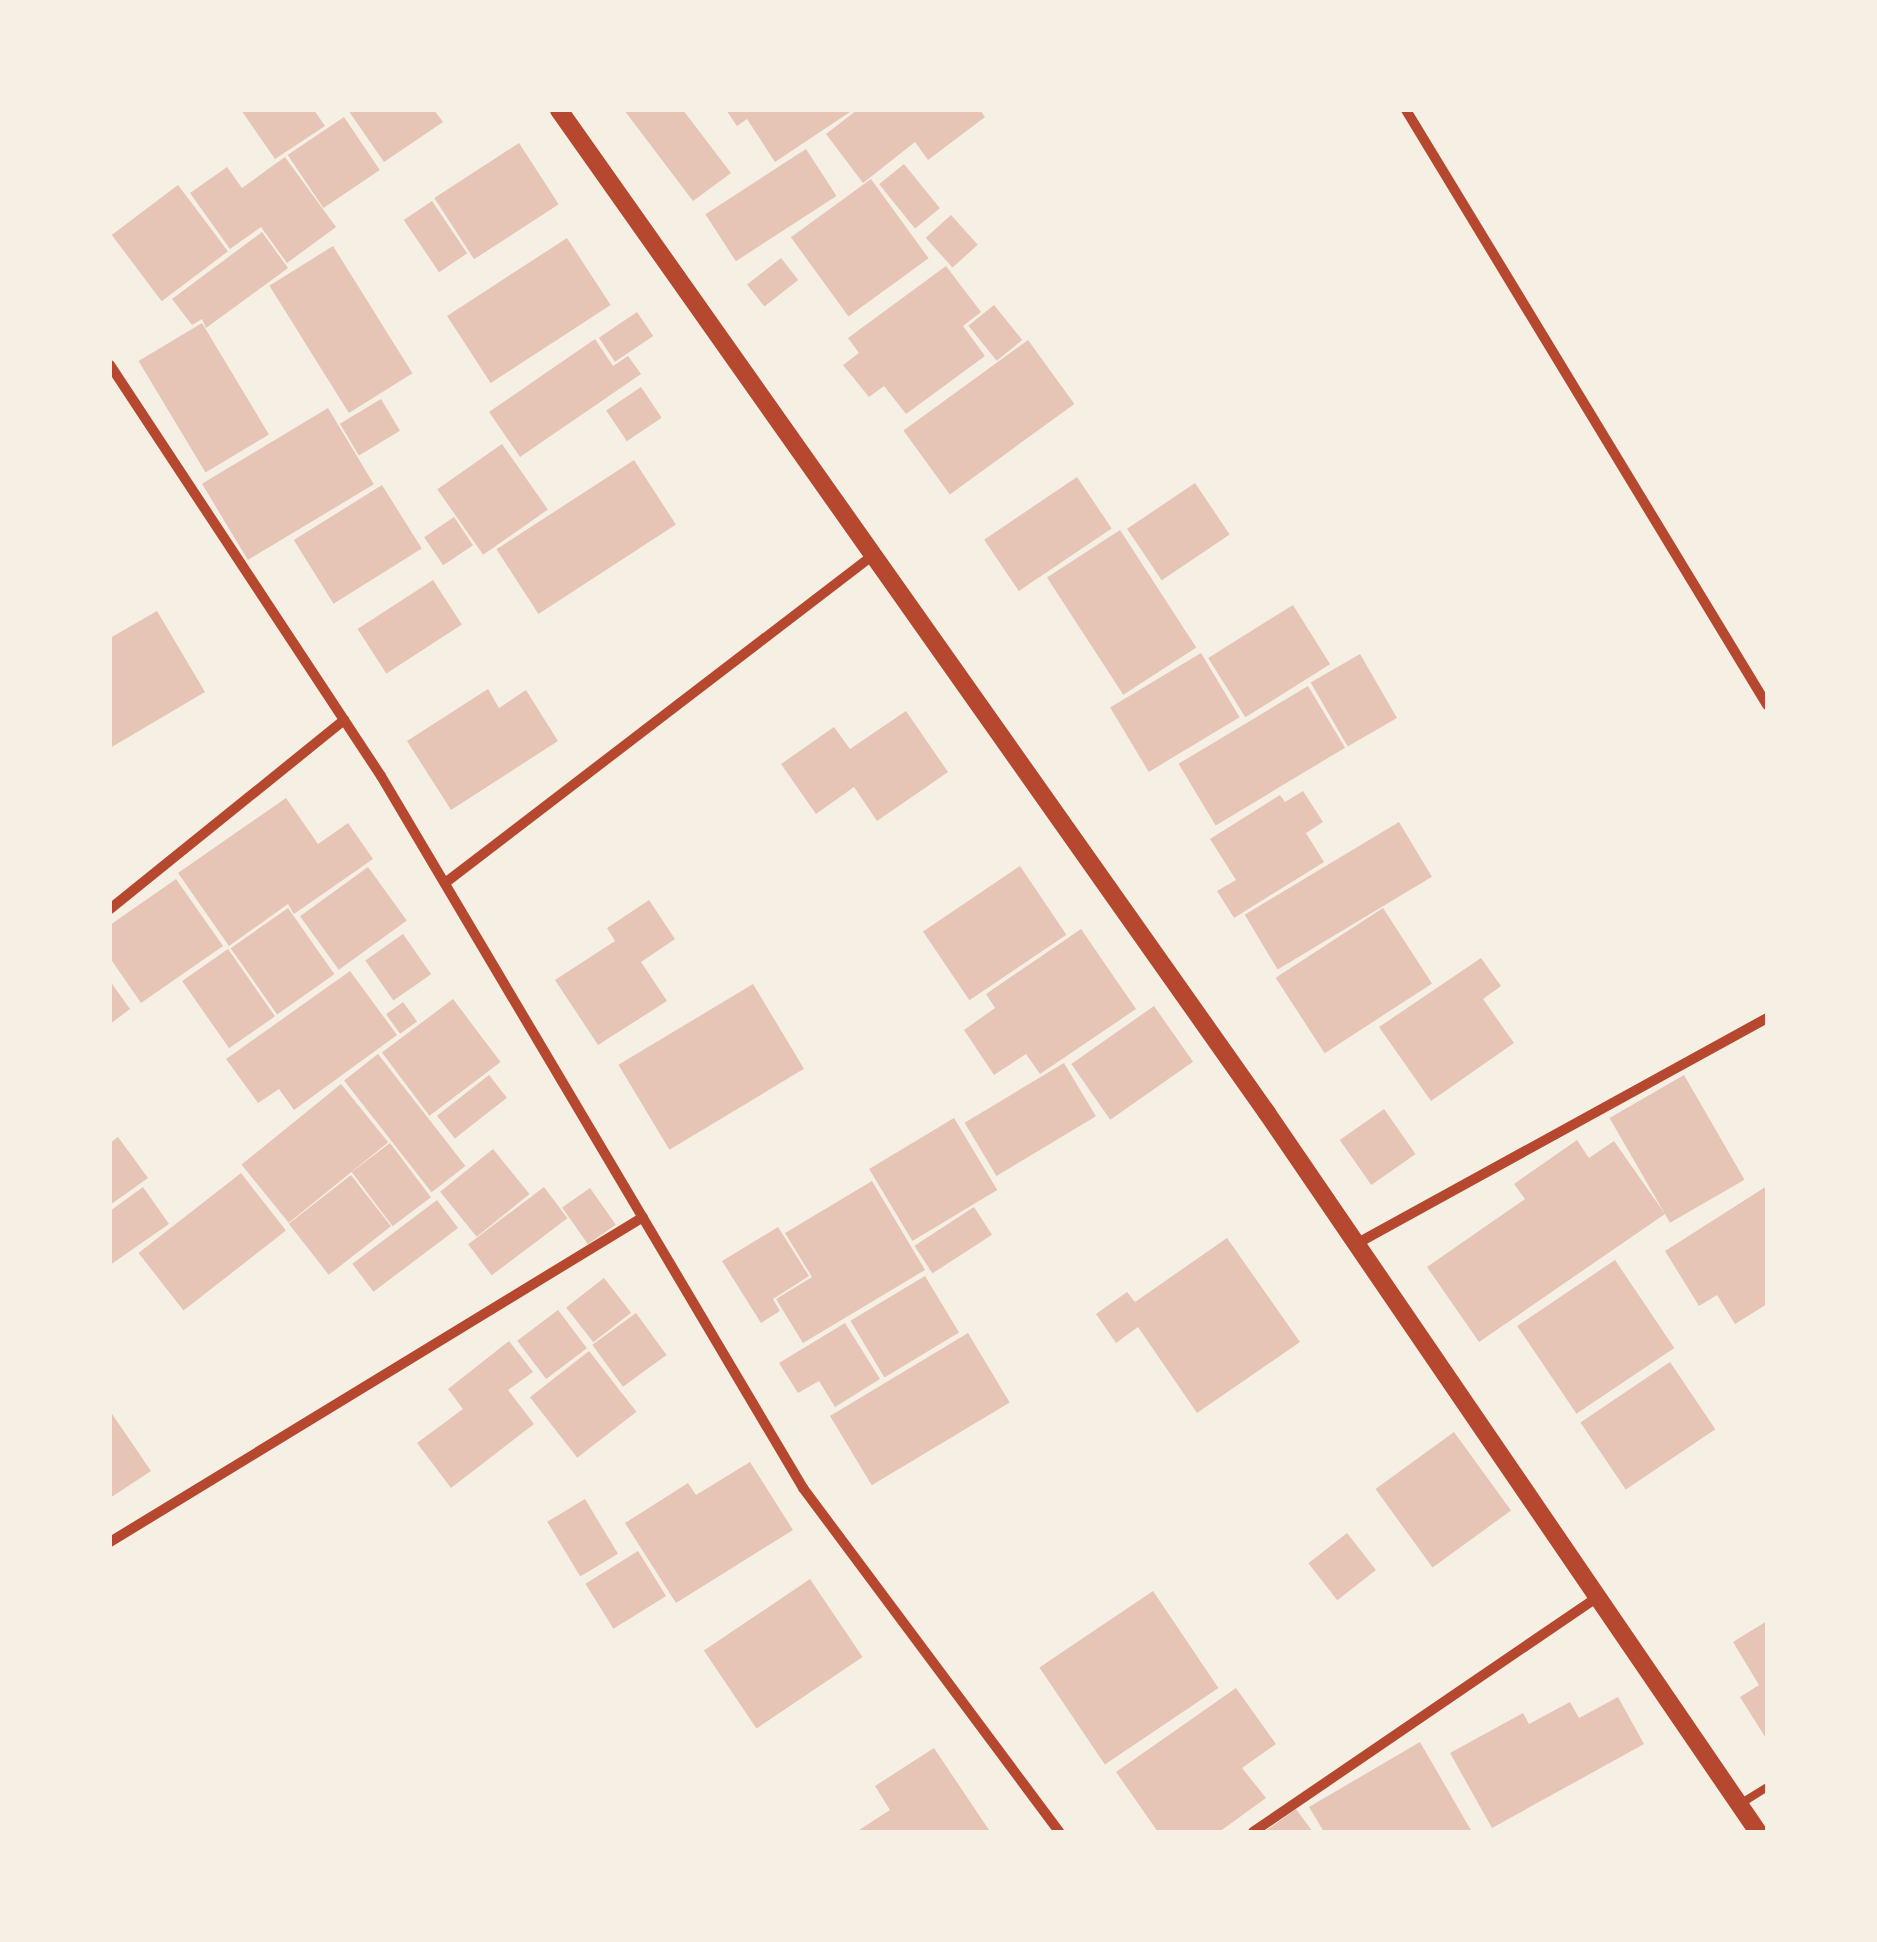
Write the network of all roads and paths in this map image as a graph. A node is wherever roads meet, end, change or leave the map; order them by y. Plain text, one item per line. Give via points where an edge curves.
1 (559, 110) edge
2 (1406, 110) edge
3 (110, 366) edge
4 (872, 556) junction
5 (1767, 706) edge
6 (344, 720) junction
7 (445, 883) junction
8 (110, 908) edge
9 (1767, 1018) edge
10 (643, 1218) junction
11 (1356, 1244) junction
12 (110, 1542) edge
13 (1597, 1597) junction
14 (1767, 1787) edge
15 (1740, 1804) junction
16 (1059, 1832) edge
17 (1253, 1832) edge
18 (1758, 1832) edge

1 - 4 street
2 - 5 street
3 - 6 street
4 - 7 street
4 - 11 street
6 - 7 street
6 - 8 street
7 - 10 street
9 - 11 street
10 - 12 street
10 - 16 street via 803,1488
11 - 13 street
13 - 15 street
13 - 17 street
14 - 15 lane
15 - 18 street

